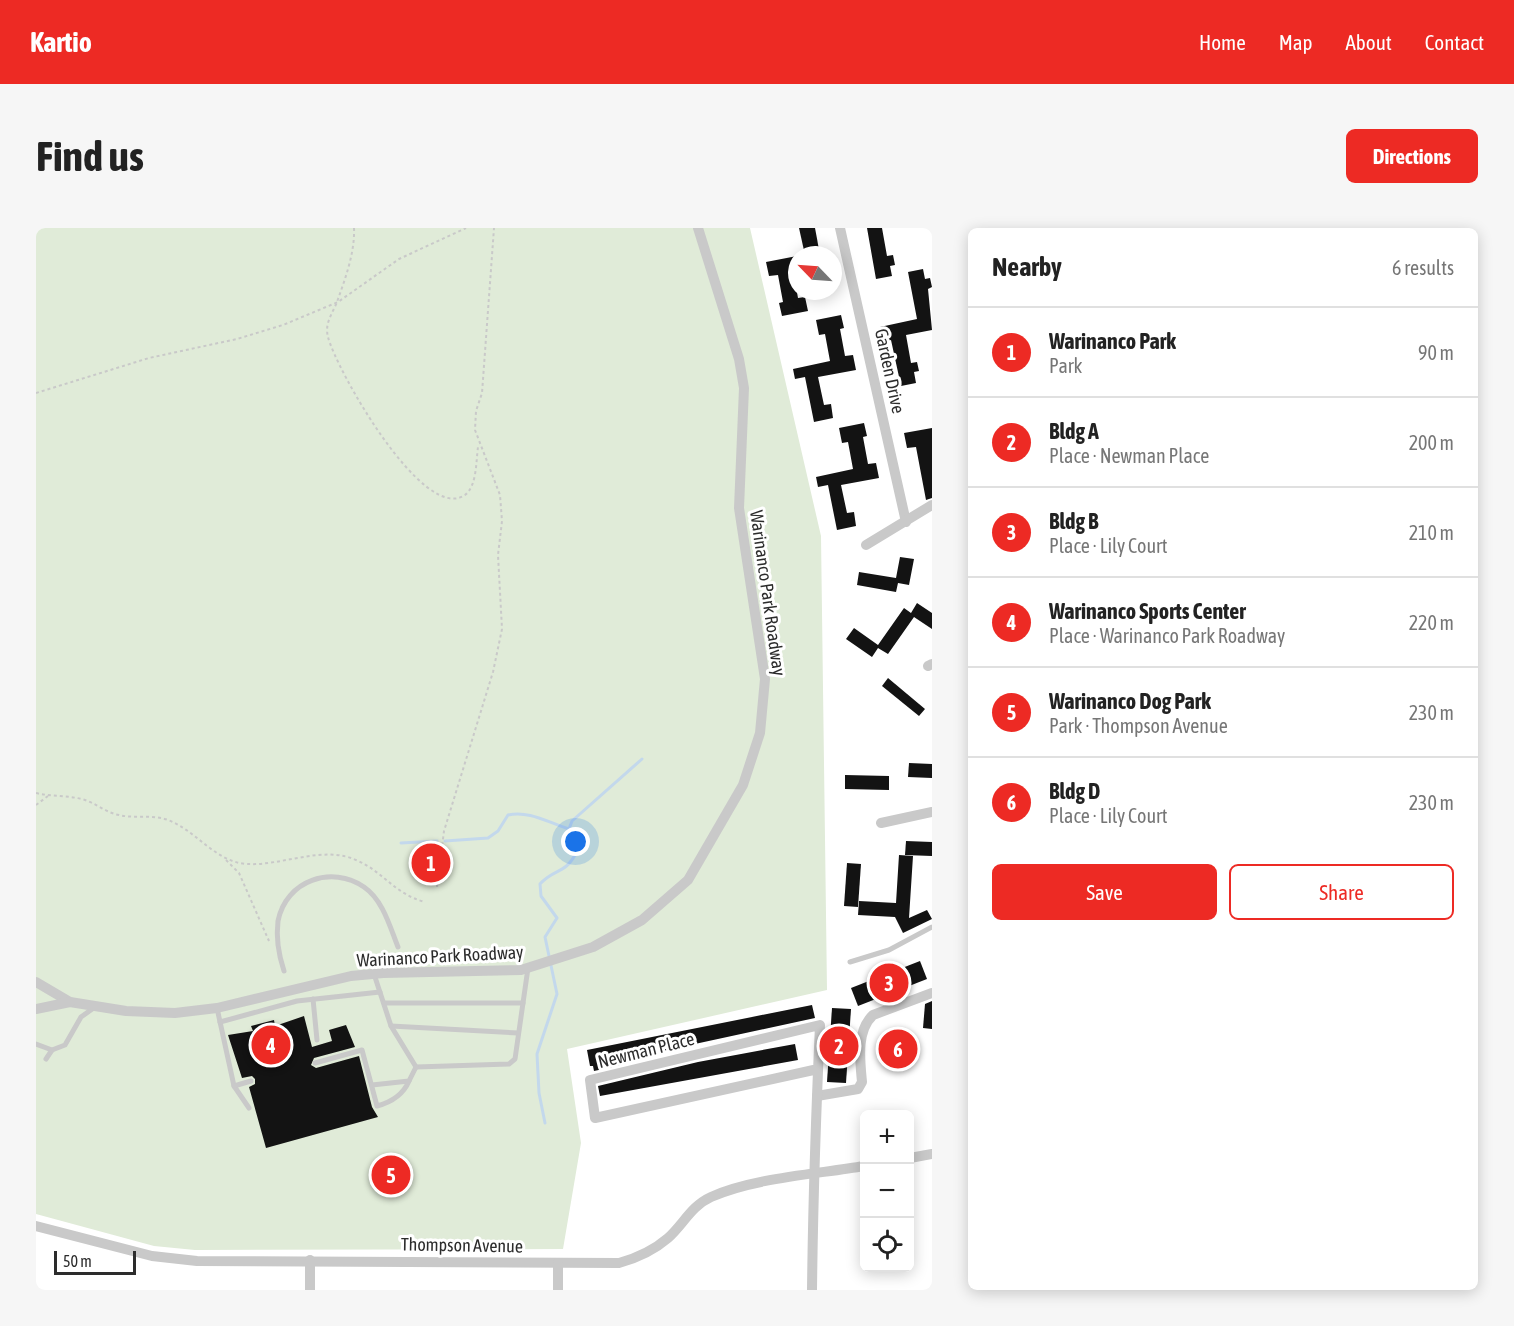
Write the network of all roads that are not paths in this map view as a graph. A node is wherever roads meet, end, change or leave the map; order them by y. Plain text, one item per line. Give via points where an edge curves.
1 (698, 228) edge
2 (840, 228) edge
3 (932, 505) edge
4 (906, 522) junction
5 (866, 545) dead end
6 (932, 812) edge
7 (880, 823) dead end
8 (932, 927) edge
9 (398, 947) dead end
10 (850, 962) dead end
11 (532, 968) junction
12 (284, 971) dead end
13 (374, 974) junction
14 (36, 982) edge
15 (380, 992) junction
16 (932, 993) edge
17 (313, 999) junction
18 (70, 1002) junction
19 (384, 1003) junction
20 (523, 1003) junction
21 (96, 1006) junction
22 (217, 1008) junction
23 (36, 1009) edge
24 (220, 1022) junction
25 (391, 1026) junction
26 (518, 1033) junction
27 (317, 1040) dead end
28 (36, 1044) edge
29 (52, 1050) junction
30 (46, 1059) dead end
31 (315, 1063) dead end
32 (417, 1067) junction
33 (818, 1069) junction
34 (251, 1081) dead end
35 (409, 1081) junction
36 (372, 1085) junction
37 (234, 1086) junction
38 (817, 1096) junction
39 (249, 1108) dead end
40 (932, 1154) edge
41 (914, 1157) edge
42 (860, 1167) edge
43 (813, 1175) junction
44 (36, 1226) edge
45 (310, 1260) junction
46 (558, 1263) junction
47 (309, 1290) edge
48 (558, 1290) edge
49 (812, 1290) edge

1 - 11 street, Warinanco Park Roadway via 739,359 744,388 739,508 765,679 760,733 743,785 688,880 642,920 594,947
2 - 4 street, Garden Drive
3 - 4 street
4 - 5 street
6 - 7 street
8 - 10 lane via 889,950
9 - 12 lane via 384,910 366,888 342,876 316,877 291,891 278,920 279,956
11 - 13 street, Warinanco Park Roadway
11 - 20 lane
13 - 15 lane
13 - 22 street, Warinanco Park Roadway
14 - 18 street, Warinanco Park Roadway
15 - 17 lane
15 - 19 lane
16 - 38 street via 866,1021 862,1032 862,1082 858,1089
17 - 24 lane
17 - 27 lane
18 - 21 street, Warinanco Park Roadway
18 - 23 street, Warinanco Park Roadway
19 - 20 lane
19 - 25 lane
20 - 26 lane
21 - 22 street, Warinanco Park Roadway via 176,1013
21 - 29 lane via 81,1017 65,1044
22 - 24 lane
24 - 37 lane
25 - 26 lane
25 - 32 lane
26 - 32 lane via 515,1059 509,1064
28 - 29 lane
29 - 30 lane
31 - 36 lane via 362,1050
32 - 35 lane
33 - 33 street, Newman Place via 820,1025 590,1080 595,1118
33 - 38 street, Newman Place
34 - 37 lane
35 - 36 lane
35 - 36 lane via 397,1097 377,1106
37 - 39 lane
38 - 43 street, Newman Place
40 - 41 street
42 - 43 street, Thompson Avenue
43 - 46 street, Thompson Avenue via 710,1197 695,1207 668,1238 643,1256 619,1263
43 - 49 street, Newman Place
44 - 45 street, Thompson Avenue via 152,1256 197,1261
45 - 46 street, Thompson Avenue
45 - 47 street
46 - 48 street

